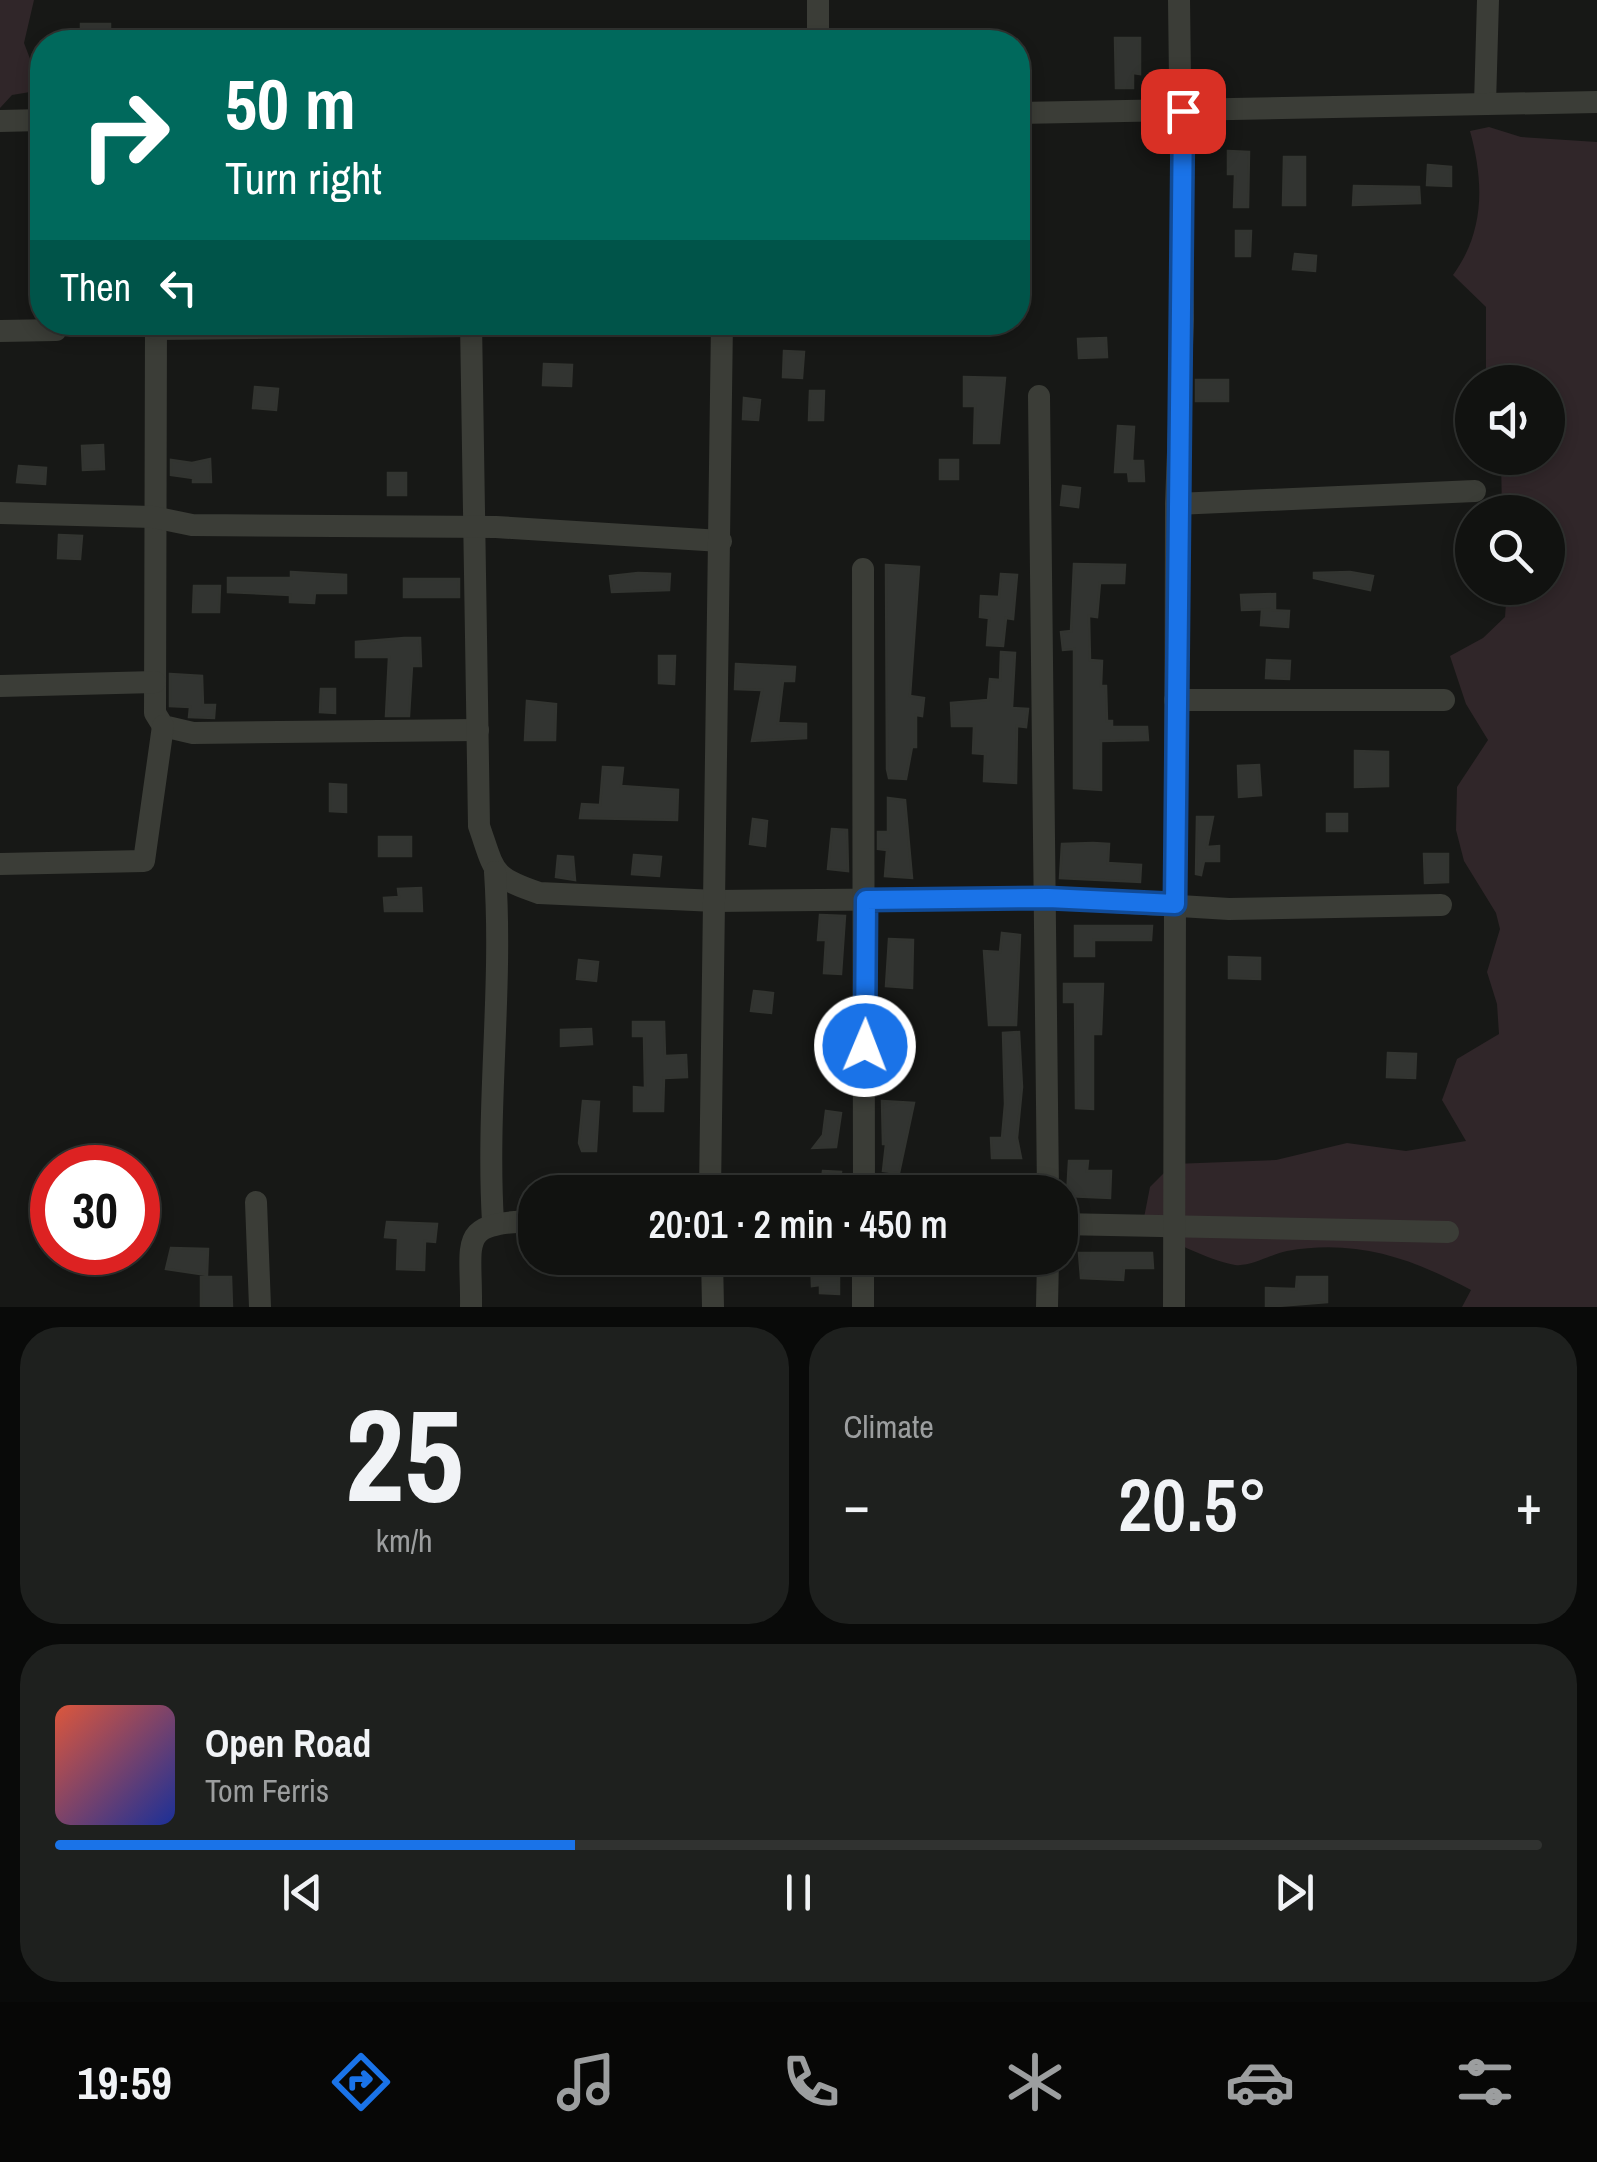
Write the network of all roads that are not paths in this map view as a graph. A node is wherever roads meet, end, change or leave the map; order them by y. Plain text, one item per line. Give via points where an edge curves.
1 (818, 0) edge
2 (1179, 0) edge
3 (1488, 0) edge
4 (818, 30) edge
5 (1597, 102) edge
6 (1485, 104) junction
7 (1183, 111) junction
8 (1030, 113) edge
9 (30, 120) edge
10 (0, 121) edge
11 (30, 331) edge
12 (0, 332) edge
13 (156, 335) edge
14 (471, 335) edge
15 (722, 335) edge
16 (1038, 396) dead end
17 (1475, 491) dead end
18 (1176, 504) junction
19 (0, 514) edge
20 (153, 516) junction
21 (474, 528) junction
22 (722, 542) junction
23 (863, 569) dead end
24 (155, 682) junction
25 (0, 686) edge
26 (1175, 700) junction
27 (1444, 700) dead end
28 (163, 726) junction
29 (478, 730) junction
30 (0, 864) edge
31 (495, 872) junction
32 (1048, 898) junction
33 (866, 900) junction
34 (716, 901) junction
35 (1175, 904) junction
36 (1442, 906) dead end
37 (710, 1175) edge
38 (864, 1175) edge
39 (1048, 1175) edge
40 (256, 1202) dead end
41 (518, 1221) edge
42 (493, 1222) junction
43 (1078, 1224) edge
44 (1170, 1226) junction
45 (1448, 1232) dead end
46 (712, 1275) edge
47 (863, 1275) edge
48 (1048, 1275) edge
49 (260, 1307) edge
50 (471, 1307) edge
51 (713, 1307) edge
52 (862, 1307) edge
53 (1047, 1307) edge
54 (1174, 1307) edge

1 - 4 street
2 - 7 street
3 - 6 street
5 - 6 street
6 - 7 street
7 - 8 street
7 - 18 street
9 - 10 street
11 - 12 street
13 - 20 street
14 - 21 street
15 - 22 street
16 - 32 street
17 - 18 street
18 - 26 street
19 - 20 street
20 - 21 street via 192,524
20 - 24 street
21 - 22 street
21 - 29 street
22 - 34 street
23 - 33 street
24 - 25 street
24 - 28 street via 155,712
26 - 27 street
26 - 35 street
28 - 29 street via 192,732
28 - 30 street via 144,861
29 - 31 street via 480,826
31 - 34 street via 540,893
31 - 42 street
32 - 33 street
32 - 35 street
32 - 39 street
33 - 34 street
33 - 38 street
34 - 37 street
35 - 36 street
35 - 44 street
40 - 49 street
41 - 42 street
42 - 50 street via 472,1238
43 - 44 street
44 - 45 street
44 - 54 street
46 - 51 street
47 - 52 street
48 - 53 street

